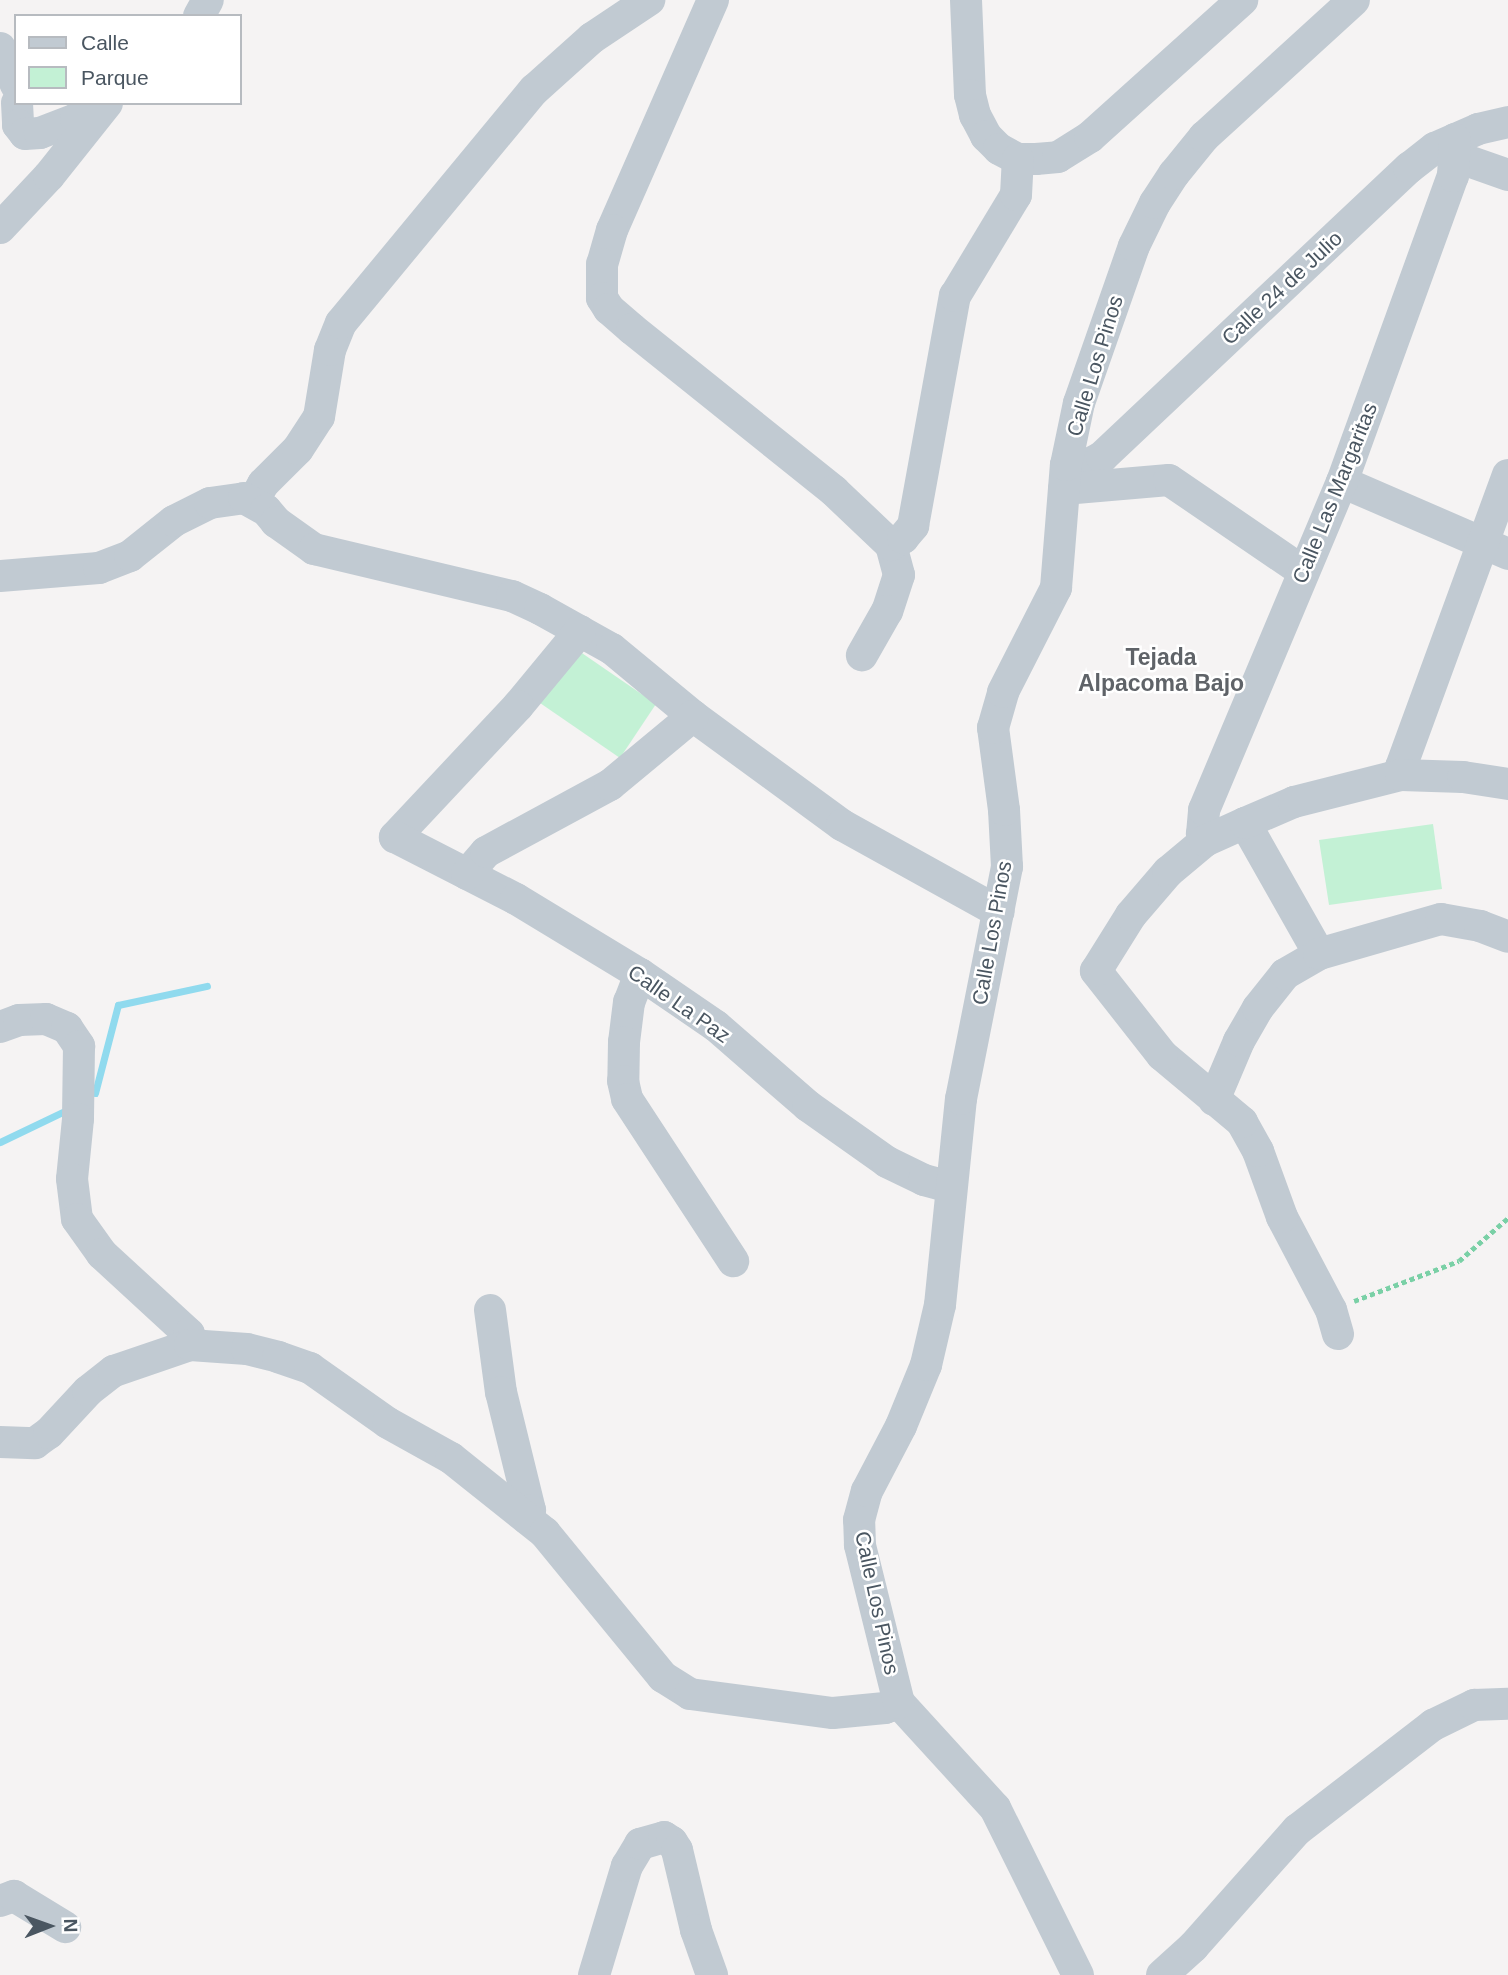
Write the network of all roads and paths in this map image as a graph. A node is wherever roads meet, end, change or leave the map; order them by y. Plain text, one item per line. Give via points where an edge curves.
1 (649, 0) edge
2 (713, 0) edge
3 (966, 0) edge
4 (1242, 0) edge
5 (1354, 0) edge
6 (0, 48) edge
7 (14, 80) edge
8 (17, 105) edge
9 (98, 113) edge
10 (1508, 122) edge
11 (1455, 148) junction
12 (1018, 159) junction
13 (1508, 174) edge
14 (0, 228) edge
15 (1508, 475) edge
16 (1065, 477) junction
17 (1342, 482) junction
18 (253, 502) junction
19 (891, 545) junction
20 (1495, 548) edge
21 (1304, 572) junction
22 (0, 576) edge
23 (580, 631) junction
24 (862, 656) dead end
25 (693, 716) junction
26 (1401, 775) junction
27 (1508, 784) edge
28 (1245, 823) junction
29 (1205, 841) junction
30 (467, 874) junction
31 (999, 912) junction
32 (1508, 937) edge
33 (1319, 954) junction
34 (640, 974) junction
35 (0, 1027) edge
36 (1214, 1100) junction
37 (951, 1188) junction
38 (1508, 1218) edge
39 (733, 1261) dead end
40 (490, 1310) dead end
41 (1334, 1322) joint
42 (190, 1345) junction
43 (0, 1442) edge
44 (527, 1519) junction
45 (899, 1703) junction
46 (1508, 1704) edge
47 (0, 1901) edge
48 (65, 1927) dead end
49 (594, 1975) edge
50 (712, 1975) edge
51 (1078, 1975) edge
52 (1162, 1975) edge

1 - 18 street via 592,38 534,90 341,323 330,350 319,417 299,449 263,484
2 - 19 street via 612,230 602,264 602,299 632,329 834,491
3 - 12 street via 975,115 986,136
4 - 12 street via 1090,137 1058,157
5 - 16 street, Calle Los Pinos via 1204,137 1155,203 1134,246 1079,403
6 - 7 street
8 - 9 street via 18,125 25,134
9 - 14 street via 49,176
10 - 11 street, Calle 24 de Julio via 1478,129
11 - 13 street
11 - 16 street, Calle 24 de Julio via 1435,148 1409,168 1102,457
11 - 17 street, Calle Las Margaritas via 1453,176
12 - 19 street via 1016,195 955,296 913,526
15 - 20 street
16 - 21 street via 1169,480
16 - 31 street, Calle Los Pinos via 1056,588 1003,692 993,728 1007,867
17 - 20 street
17 - 21 street, Calle Las Margaritas
18 - 22 street via 234,497 210,503 174,522 130,556 99,568
18 - 23 street via 314,549 512,596
19 - 24 street via 899,575 887,611
20 - 26 street
21 - 29 street, Calle Las Margaritas via 1204,810
23 - 25 street via 612,649
23 - 30 street, Calle La Paz via 518,706 395,837
25 - 30 street via 610,785 486,852
25 - 31 street via 842,825
26 - 27 street
26 - 28 street via 1294,802
28 - 29 street
28 - 33 street
29 - 36 street via 1168,872 1131,915 1096,971 1162,1055
30 - 34 street, Calle La Paz
31 - 37 street, Calle Los Pinos via 961,1099
32 - 33 street via 1441,919
33 - 36 street via 1285,974 1258,1008
34 - 37 street, Calle La Paz via 716,1026 808,1106 887,1161 923,1181
34 - 39 street via 629,1002 624,1042 627,1100
35 - 42 street via 19,1020 46,1019 67,1028 79,1046 72,1179 77,1219 102,1254 189,1334
36 - 41 street via 1242,1122
37 - 45 street, Calle Los Pinos via 940,1305 926,1365 867,1491 859,1520 860,1545
38 - 41 path via 1459,1261
40 - 44 street via 501,1392 530,1510
42 - 43 street via 114,1371 35,1443
42 - 44 street via 247,1349 310,1368 388,1423 450,1458
44 - 45 street via 544,1533 663,1677 690,1694 833,1713
45 - 51 street via 995,1808
46 - 52 street via 1474,1706 1433,1725 1297,1830 1193,1947
47 - 48 street via 13,1896
49 - 50 street via 628,1866 640,1844 664,1837 677,1850

